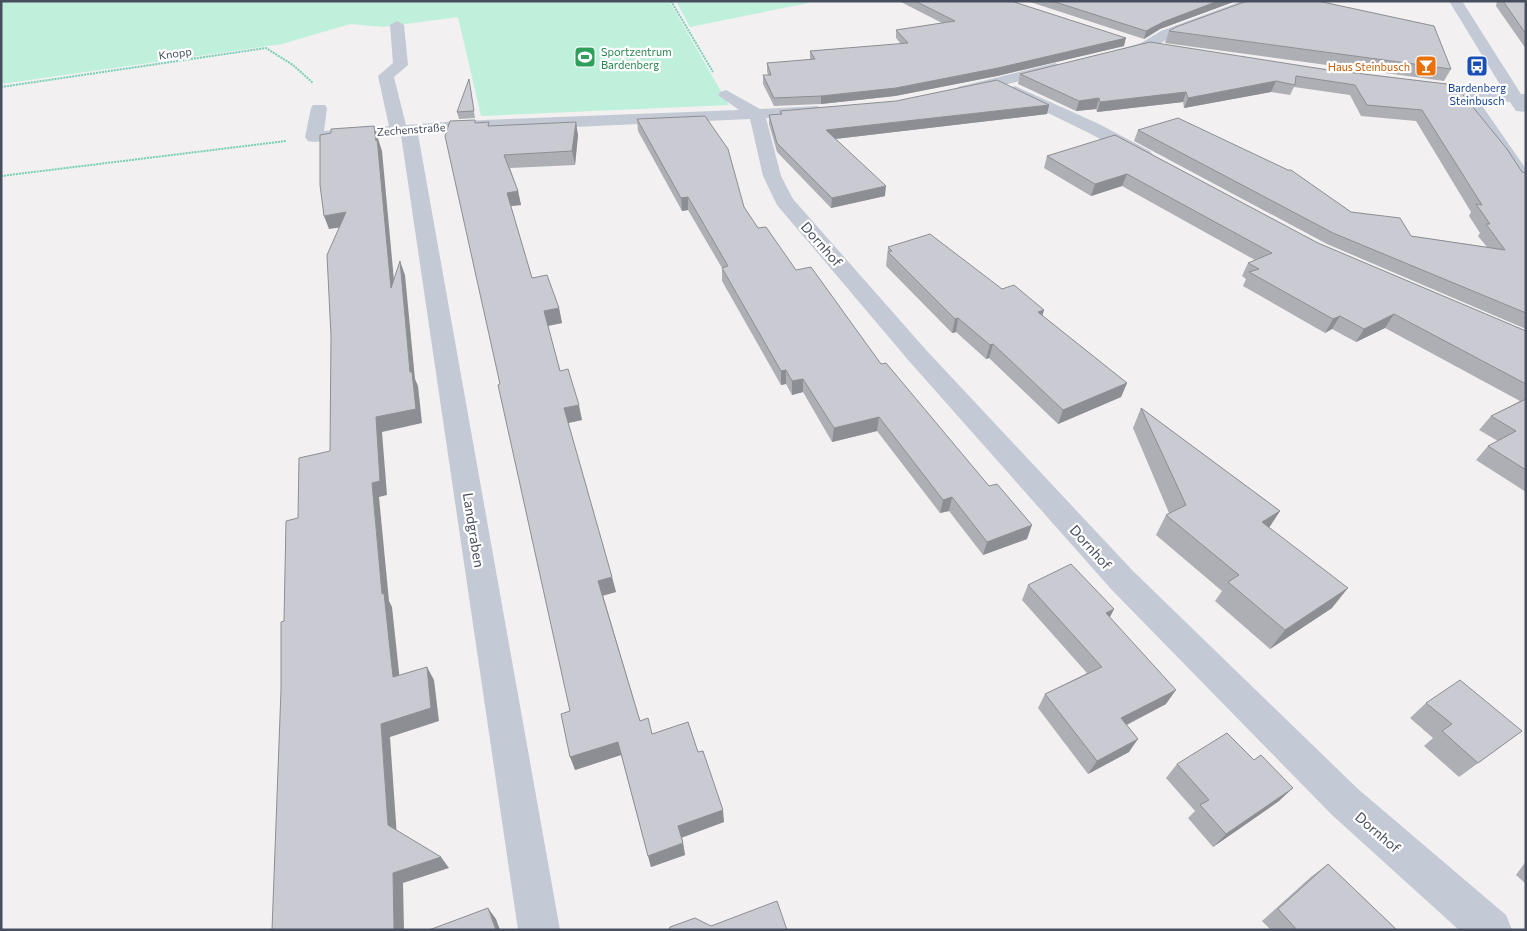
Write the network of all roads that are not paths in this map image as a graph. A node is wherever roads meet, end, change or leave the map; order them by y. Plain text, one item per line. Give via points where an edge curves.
1 (1255, 1) edge
2 (1455, 1) edge
3 (397, 25) dead end
4 (1119, 37) edge
5 (1146, 46) junction
6 (1166, 49) edge
7 (1100, 60) edge
8 (1072, 65) edge
9 (998, 82) junction
10 (1410, 84) edge
11 (1464, 91) junction
12 (952, 92) edge
13 (726, 95) road end
14 (1520, 98) edge
15 (318, 108) road end
16 (830, 110) edge
17 (1526, 113) edge
18 (757, 114) junction
19 (404, 129) junction
20 (1163, 166) edge
21 (1526, 179) edge
22 (539, 930) edge
23 (1491, 930) edge

1 - 5 street via 1166,34
2 - 14 street
3 - 19 street, Landgraben via 401,65 386,76
4 - 5 street
5 - 6 street
5 - 7 street
8 - 9 street
9 - 12 street
9 - 20 street
10 - 11 street
11 - 14 street
11 - 21 street
13 - 18 street
14 - 17 street
15 - 19 street, Zechenstraße via 314,137
16 - 18 street, Zechenstraße
18 - 19 street, Zechenstraße
18 - 23 street, Dornhof via 772,176 784,201 918,356 1122,580 1345,802
19 - 22 street, Landgraben

